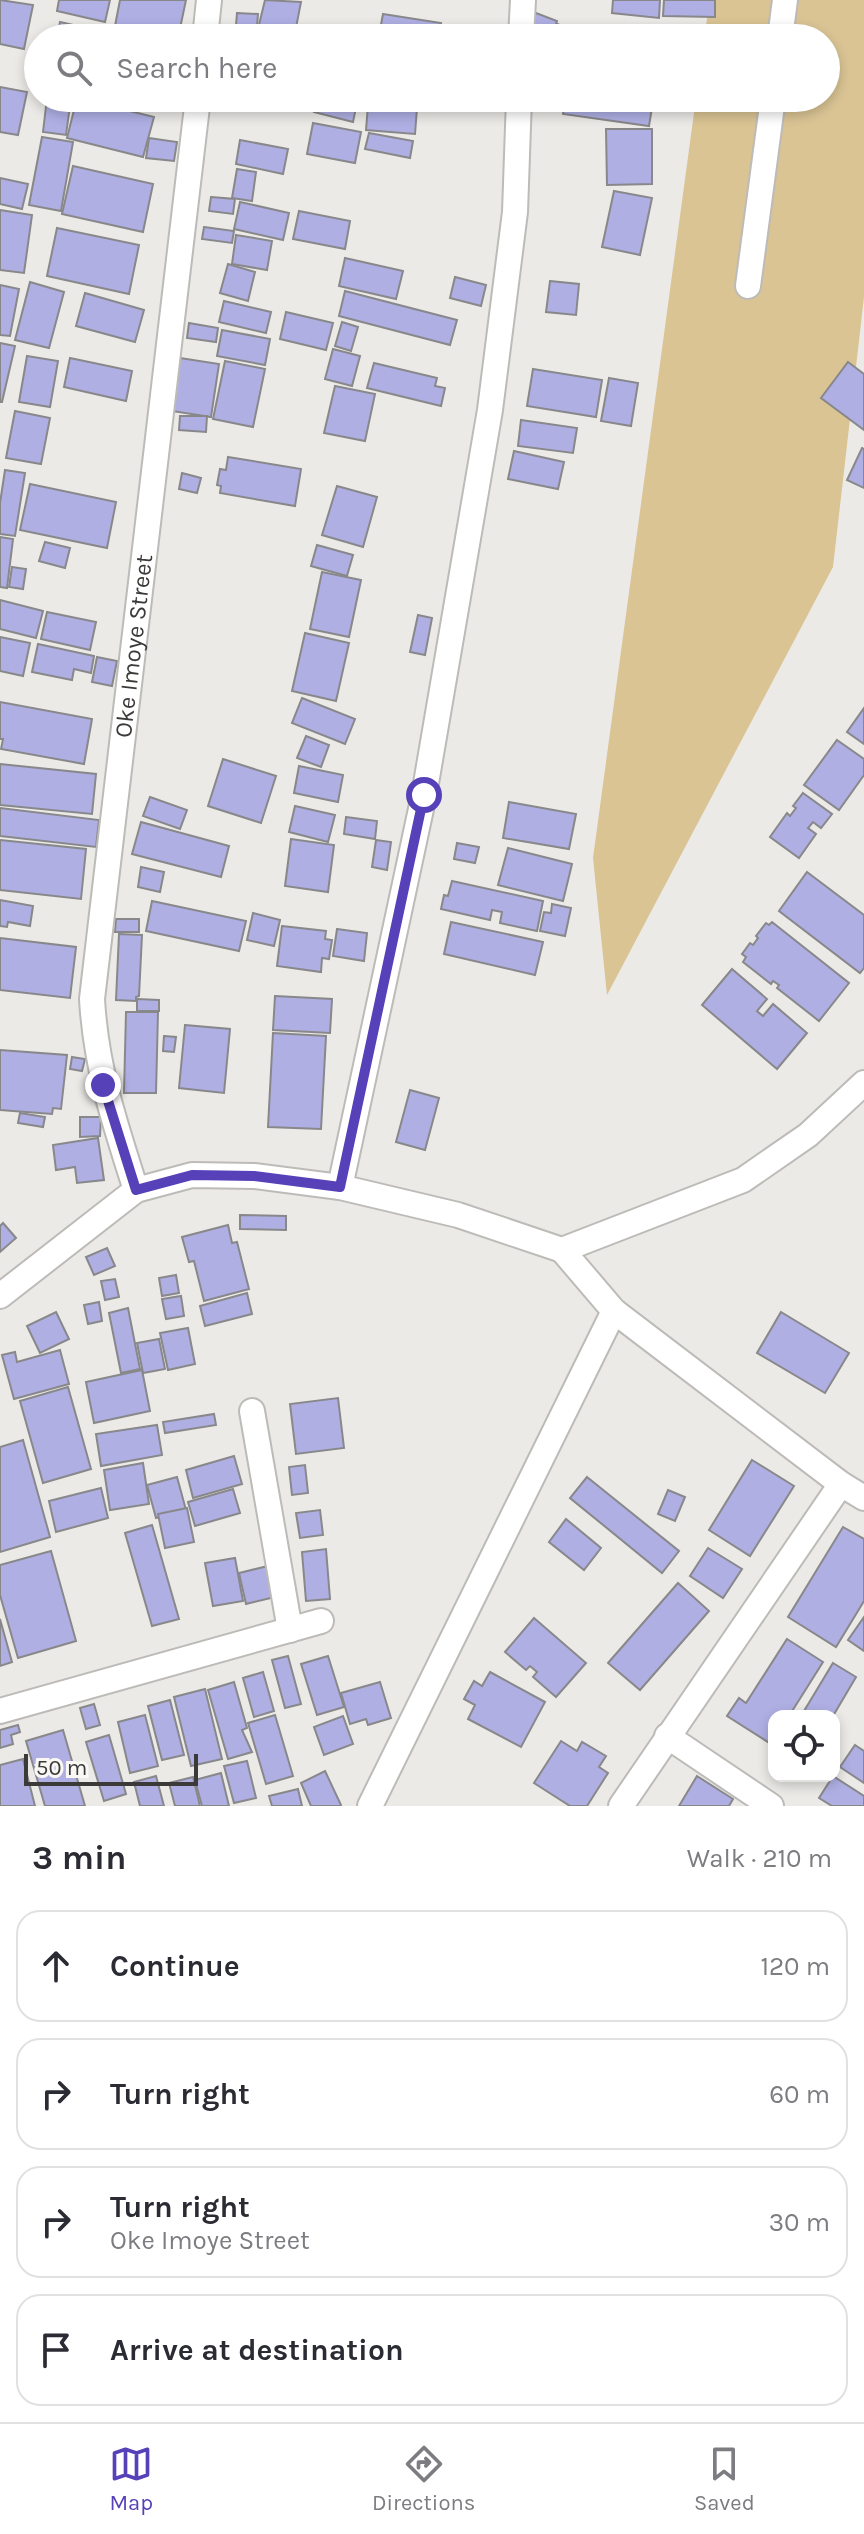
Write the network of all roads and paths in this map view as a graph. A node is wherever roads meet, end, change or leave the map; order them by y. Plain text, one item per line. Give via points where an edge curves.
1 (209, 0) edge
2 (523, 0) edge
3 (785, 0) edge
4 (206, 24) edge
5 (522, 24) edge
6 (782, 24) edge
7 (196, 112) edge
8 (519, 112) edge
9 (771, 112) edge
10 (748, 286) dead end
11 (864, 1083) edge
12 (340, 1187) junction
13 (136, 1190) junction
14 (562, 1250) junction
15 (0, 1296) edge
16 (614, 1311) junction
17 (252, 1411) dead end
18 (841, 1484) junction
19 (864, 1498) edge
20 (321, 1621) dead end
21 (290, 1630) junction
22 (0, 1711) edge
23 (667, 1736) junction
24 (370, 1806) edge
25 (621, 1806) edge
26 (771, 1806) edge

1 - 4 street
2 - 5 street
3 - 6 street
7 - 13 street, Oke Imoye Street via 92,999 103,1085
8 - 12 street via 515,212 490,410 424,795
9 - 10 street
11 - 14 street via 808,1135 743,1180
12 - 13 street via 254,1176 192,1175
12 - 14 street via 458,1215
13 - 15 street
14 - 16 street
16 - 18 street
16 - 24 street
17 - 21 street
18 - 19 street
18 - 23 street
20 - 21 street
21 - 22 street
23 - 25 street
23 - 26 street

